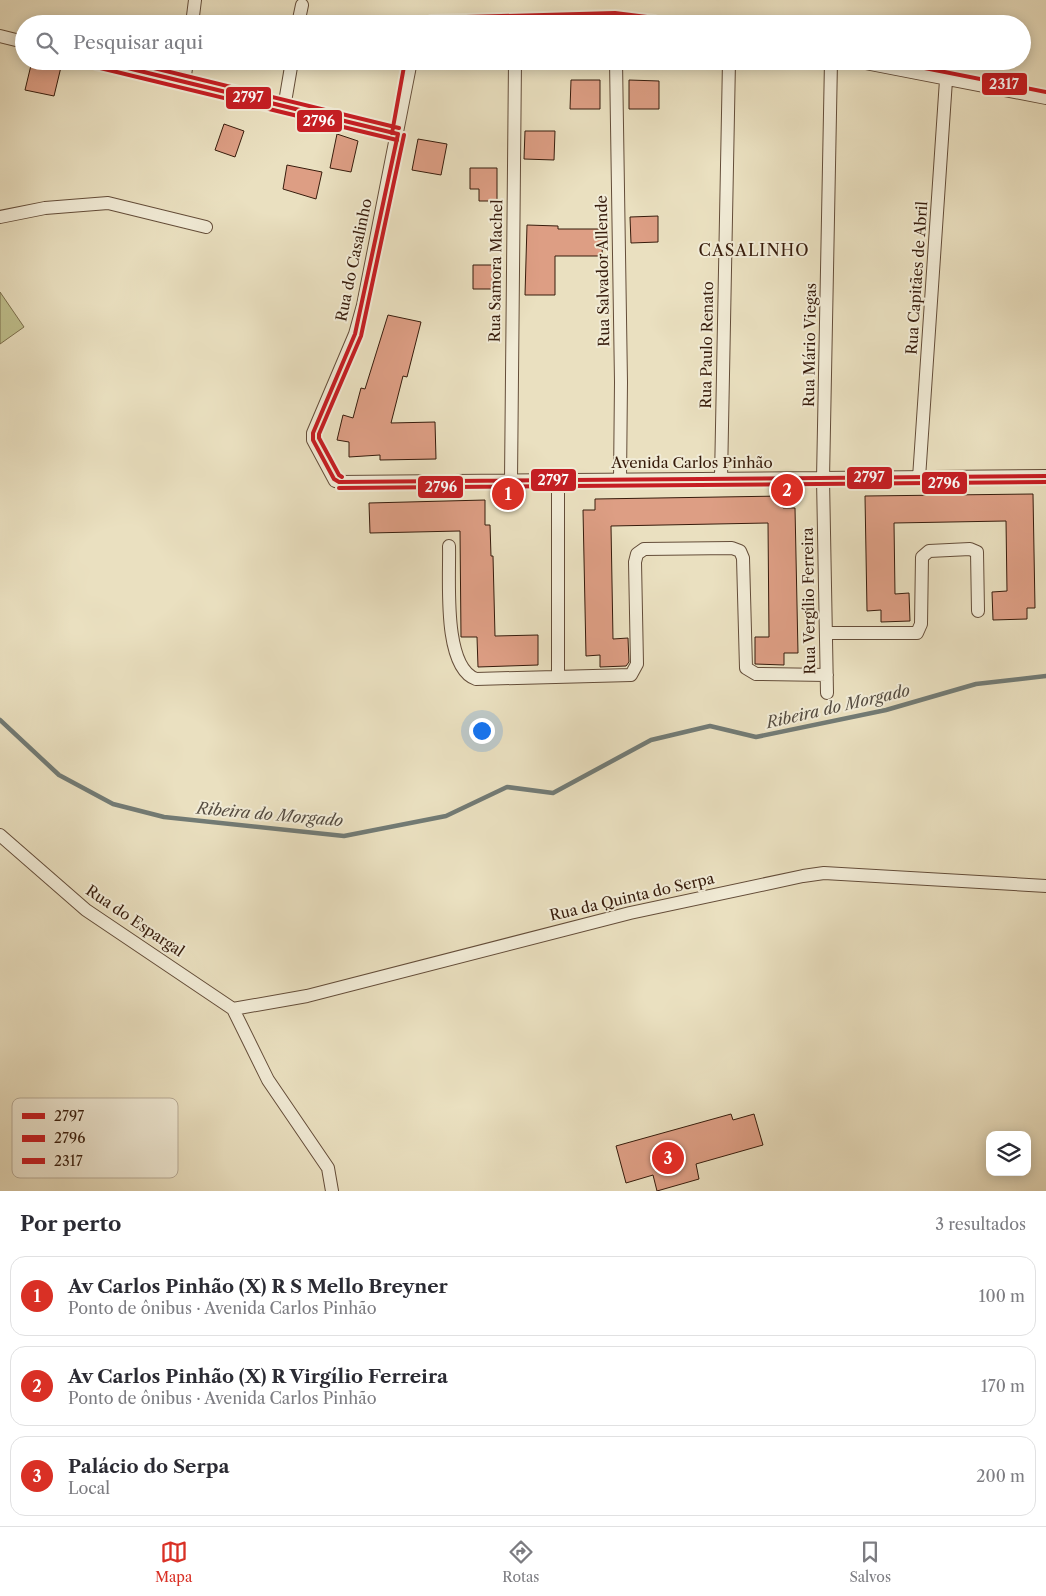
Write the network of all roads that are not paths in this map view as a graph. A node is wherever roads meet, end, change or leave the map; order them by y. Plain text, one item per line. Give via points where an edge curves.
1 (195, 0) edge
2 (302, 5) dead end
3 (193, 15) edge
4 (300, 15) edge
5 (0, 36) edge
6 (15, 40) edge
7 (133, 70) edge
8 (186, 70) edge
9 (290, 70) edge
10 (409, 70) edge
11 (515, 70) edge
12 (616, 70) edge
13 (729, 70) edge
14 (831, 70) edge
15 (898, 70) edge
16 (946, 80) junction
17 (184, 83) junction
18 (1046, 98) edge
19 (284, 108) junction
20 (398, 134) junction
21 (0, 217) edge
22 (206, 227) dead end
23 (1046, 476) edge
24 (823, 478) junction
25 (919, 478) junction
26 (721, 479) junction
27 (558, 480) junction
28 (620, 480) junction
29 (511, 481) junction
30 (339, 482) joint
31 (449, 546) dead end
32 (978, 611) dead end
33 (827, 633) junction
34 (827, 675) junction
35 (558, 677) junction
36 (827, 693) dead end
37 (0, 835) edge
38 (1046, 886) edge
39 (232, 1009) junction
40 (332, 1191) edge

1 - 3 street
2 - 4 street
5 - 6 street
7 - 17 street
8 - 17 street
9 - 19 street
10 - 20 street, Rua do Casalinho
11 - 29 street, Rua Samora Machel
12 - 28 street, Rua Salvador Allende
13 - 26 street, Rua Paulo Renato
14 - 24 street, Rua Mário Viegas
15 - 16 street
16 - 18 street
16 - 25 street, Rua Capitães de Abril
17 - 19 street
19 - 20 street
20 - 30 street, Rua do Casalinho via 363,305 313,433 313,440 334,479
21 - 22 street via 45,208 108,203
23 - 25 street, Avenida Carlos Pinhão
24 - 25 street, Avenida Carlos Pinhão
24 - 26 street, Avenida Carlos Pinhão
24 - 33 street, Rua Vergílio Ferreira
26 - 28 street, Avenida Carlos Pinhão
27 - 28 street, Avenida Carlos Pinhão
27 - 29 street, Avenida Carlos Pinhão
27 - 35 street
29 - 30 street, Avenida Carlos Pinhão
31 - 35 street via 451,634 464,672 476,680
32 - 33 street via 977,552 970,549 929,551 922,557 922,624 917,633
33 - 34 street, Rua Vergílio Ferreira
34 - 35 street via 756,674 746,668 744,558 740,551 732,548 641,551 635,562 637,664 634,672 628,676
34 - 36 street, Rua Vergílio Ferreira
37 - 39 street, Rua do Espargal via 86,910 182,972
38 - 39 street, Rua da Quinta do Serpa via 824,874 803,876 630,913 307,996
39 - 40 street via 268,1080 328,1168

